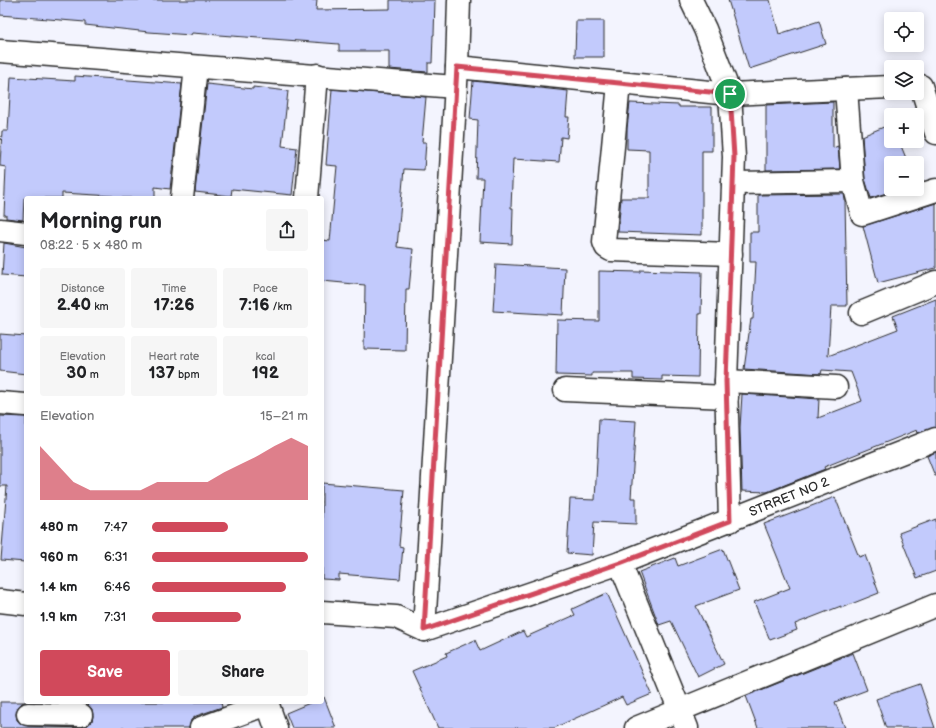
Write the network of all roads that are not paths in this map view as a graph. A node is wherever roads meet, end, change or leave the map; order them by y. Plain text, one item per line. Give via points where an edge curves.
1 (459, 0) edge
2 (691, 0) edge
3 (0, 51) edge
4 (196, 67) junction
5 (317, 75) junction
6 (456, 77) junction
7 (619, 83) junction
8 (925, 84) edge
9 (884, 87) edge
10 (846, 90) junction
11 (730, 94) junction
12 (936, 133) edge
13 (853, 181) junction
14 (733, 183) junction
15 (936, 190) edge
16 (182, 196) edge
17 (307, 196) edge
18 (0, 230) edge
19 (24, 233) edge
20 (731, 254) junction
21 (936, 282) edge
22 (861, 313) dead end
23 (836, 387) dead end
24 (727, 389) junction
25 (565, 390) dead end
26 (0, 403) edge
27 (24, 405) edge
28 (936, 439) edge
29 (730, 521) junction
30 (620, 563) junction
31 (0, 601) edge
32 (24, 604) edge
33 (936, 605) edge
34 (324, 612) edge
35 (424, 630) junction
36 (264, 704) edge
37 (267, 704) edge
38 (27, 715) edge
39 (81, 715) dead end
40 (683, 719) edge
41 (201, 728) edge
42 (276, 728) edge
43 (636, 728) edge

1 - 6 street
2 - 11 street
3 - 4 street
4 - 5 street
4 - 16 street
5 - 6 street
5 - 17 street
6 - 7 street
6 - 35 street
7 - 11 street
7 - 20 street via 604,242 606,247 611,250
8 - 12 street
9 - 10 street
10 - 11 street
10 - 13 street
11 - 14 street
13 - 14 street
13 - 15 street via 862,214
14 - 20 street
18 - 19 street
20 - 24 street
21 - 22 street
23 - 24 street
24 - 25 street
24 - 29 street
26 - 27 street
28 - 29 street, STRRET NO 2
29 - 30 street, STRRET NO 2
30 - 35 street, STRRET NO 2
30 - 40 street
31 - 32 street
33 - 40 street
34 - 35 street via 396,617
36 - 41 street
37 - 42 street
38 - 39 street
40 - 43 street

